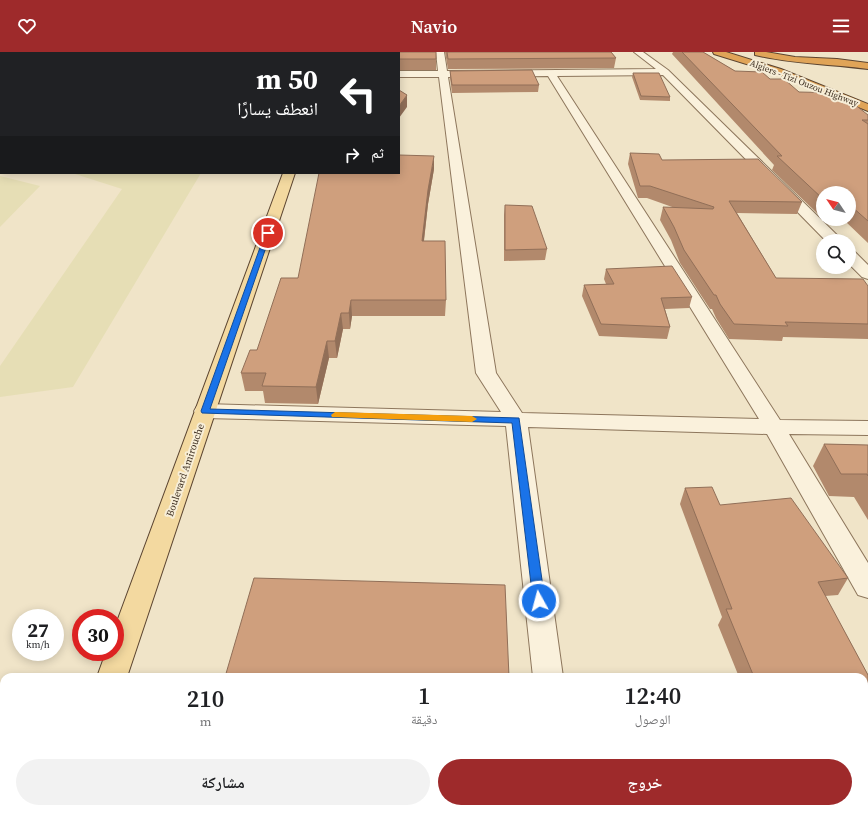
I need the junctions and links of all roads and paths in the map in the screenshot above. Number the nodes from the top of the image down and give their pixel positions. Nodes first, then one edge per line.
1 (440, 52) edge
2 (638, 52) edge
3 (717, 52) edge
4 (742, 52) edge
5 (751, 52) edge
6 (865, 55) dead end
7 (837, 62) junction
8 (868, 66) edge
9 (665, 72) junction
10 (551, 73) junction
11 (400, 74) edge
12 (443, 74) junction
13 (868, 99) edge
14 (868, 108) edge
15 (289, 174) edge
16 (828, 234) edge
17 (856, 262) edge
18 (868, 274) edge
19 (205, 411) junction
20 (516, 420) junction
21 (774, 427) junction
22 (868, 428) edge
23 (868, 587) edge
24 (113, 673) edge
25 (548, 673) edge

1 - 12 street
2 - 9 street
3 - 14 highway, Algiers - Tizi Ouzou Highway
4 - 13 highway, Algiers - Tizi Ouzou Highway
5 - 7 highway
6 - 7 highway
7 - 8 highway
9 - 10 street
9 - 16 street
10 - 12 street
10 - 21 street
11 - 12 street
12 - 20 street
15 - 19 main road, Boulevard Amirouche
17 - 18 street
19 - 20 street
19 - 24 main road, Boulevard Amirouche
20 - 21 street
20 - 25 street
21 - 22 street
21 - 23 street

